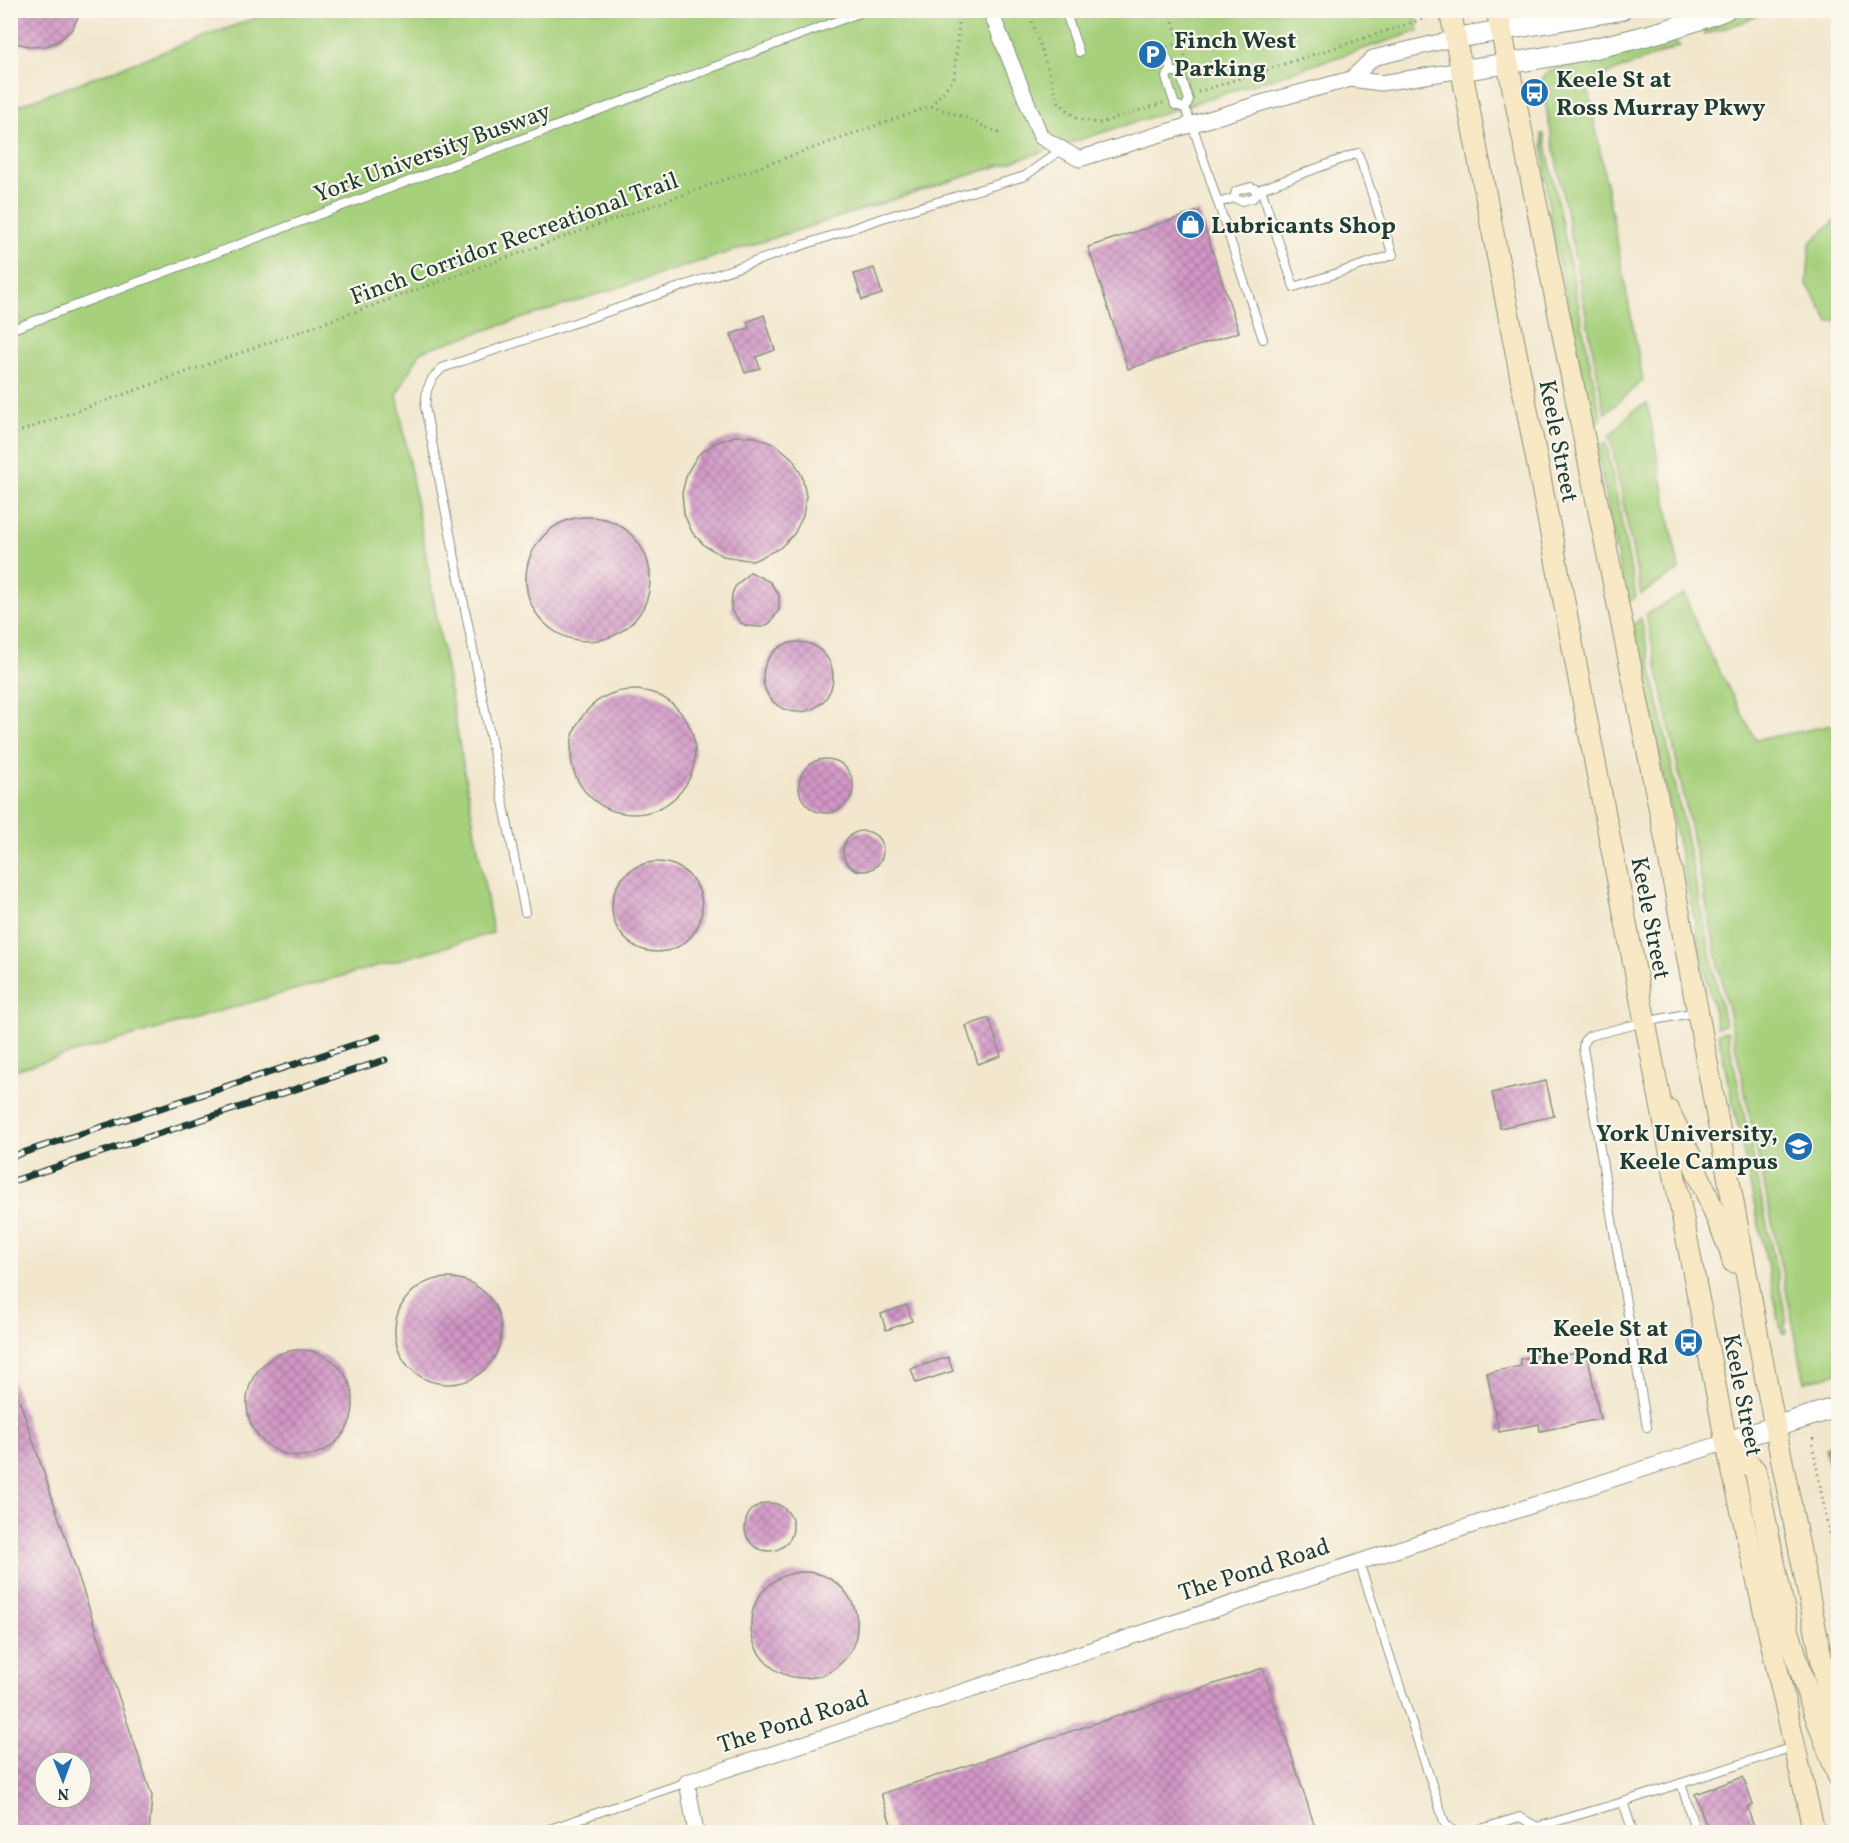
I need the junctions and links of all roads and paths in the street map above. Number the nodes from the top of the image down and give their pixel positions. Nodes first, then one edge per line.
1 (867, 10) edge
2 (960, 10) edge
3 (990, 10) edge
4 (1028, 10) edge
5 (1065, 10) edge
6 (1169, 10) edge
7 (1422, 10) edge
8 (1621, 10) edge
9 (1725, 10) edge
10 (1440, 13) edge
11 (1499, 21) edge
12 (1456, 38) junction
13 (1079, 52) dead end
14 (1168, 60) dead end
15 (1187, 64) dead end
16 (1508, 64) junction
17 (1462, 70) junction
18 (1171, 71) junction
19 (1351, 79) junction
20 (1194, 83) dead end
21 (1198, 92) junction
22 (1193, 94) dead end
23 (1202, 96) dead end
24 (1169, 101) dead end
25 (931, 106) junction
26 (1185, 108) junction
27 (1192, 124) junction
28 (1003, 135) dead end
29 (1062, 149) junction
30 (1260, 189) junction
31 (1218, 203) junction
32 (10, 330) edge
33 (1263, 339) dead end
34 (10, 435) edge
35 (525, 912) dead end
36 (1698, 1012) junction
37 (1645, 1022) junction
38 (1657, 1086) junction
39 (1839, 1407) edge
40 (1647, 1427) dead end
41 (1775, 1427) junction
42 (1814, 1438) dead end
43 (1726, 1442) junction
44 (1359, 1562) junction
45 (1839, 1581) edge
46 (1839, 1742) edge
47 (1795, 1747) junction
48 (1839, 1776) edge
49 (687, 1782) junction
50 (1681, 1783) junction
51 (1623, 1802) junction
52 (1445, 1824) junction
53 (1538, 1830) edge
54 (541, 1833) edge
55 (696, 1833) edge
56 (1446, 1833) edge
57 (1455, 1833) edge
58 (1471, 1833) edge
59 (1633, 1833) edge
60 (1696, 1833) edge
61 (1814, 1833) edge

1 - 32 lane, York University Busway
2 - 25 path, Finch Corridor Recreational Trail
3 - 29 street
4 - 24 path
5 - 13 lane
6 - 15 path
7 - 10 path
8 - 11 street
9 - 16 street
10 - 12 main road, Keele Street
10 - 21 path
11 - 12 street
11 - 16 main road, Keele Street
12 - 17 main road, Keele Street
12 - 19 street
14 - 18 lane
16 - 17 street
16 - 36 main road, Keele Street
17 - 19 street
17 - 37 main road, Keele Street
18 - 26 lane
18 - 26 lane
19 - 27 street
20 - 21 path
21 - 22 path
21 - 23 path
25 - 28 path
25 - 34 path, Finch Corridor Recreational Trail
26 - 27 lane
27 - 29 street
27 - 31 lane
29 - 35 lane
30 - 30 lane
30 - 31 lane
31 - 33 lane
36 - 37 lane
36 - 41 main road, Keele Street
37 - 38 main road, Keele Street
37 - 40 lane
38 - 41 main road
38 - 43 main road, Keele Street
39 - 41 street, The Pond Road
41 - 43 street, The Pond Road
41 - 46 main road, Keele Street
42 - 45 path
43 - 44 street, The Pond Road
43 - 47 main road, Keele Street
43 - 48 main road
44 - 49 street, The Pond Road
44 - 52 lane
47 - 50 lane
47 - 61 main road, Keele Street
49 - 54 lane
49 - 55 street
50 - 51 lane
50 - 60 lane
51 - 53 lane
51 - 59 lane
52 - 56 lane
52 - 57 lane
53 - 58 lane

